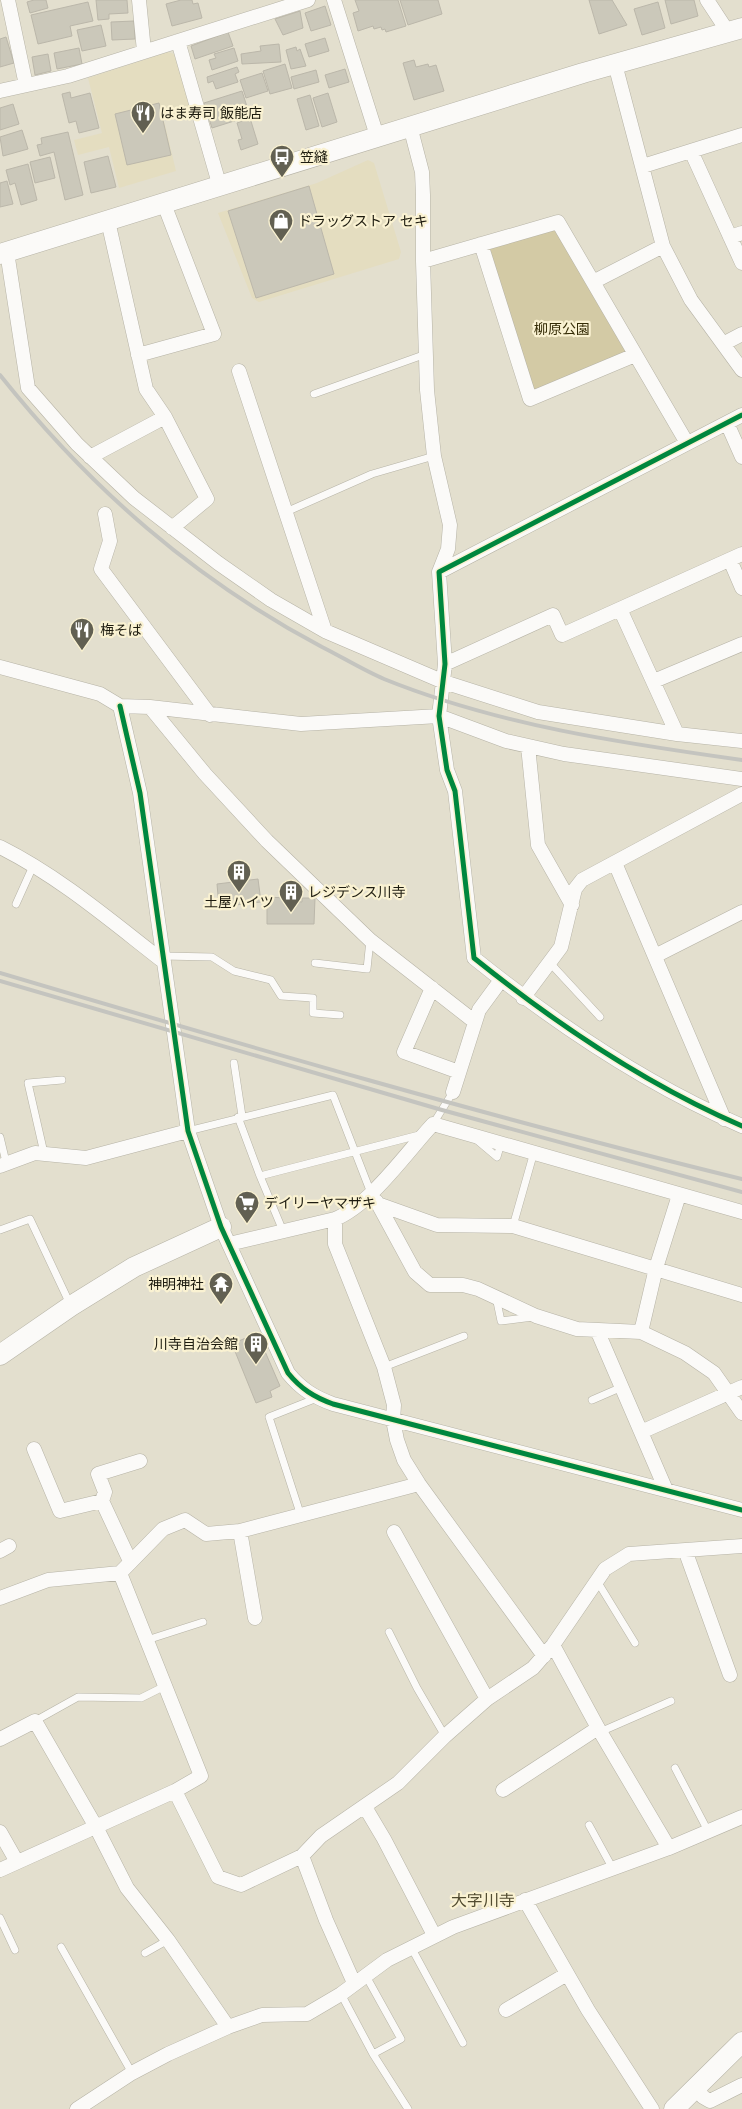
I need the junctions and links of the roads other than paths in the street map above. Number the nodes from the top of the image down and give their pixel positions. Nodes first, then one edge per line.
1 (8, 0) edge
2 (140, 0) edge
3 (308, 0) edge
4 (334, 0) edge
5 (707, 0) edge
6 (735, 30) edge
7 (178, 41) junction
8 (144, 51) junction
9 (615, 64) junction
10 (26, 85) junction
11 (0, 91) edge
12 (410, 126) junction
13 (742, 135) edge
14 (377, 136) junction
15 (691, 151) junction
16 (643, 166) junction
17 (220, 187) junction
18 (164, 204) junction
19 (108, 221) junction
20 (736, 235) edge
21 (481, 244) junction
22 (663, 246) junction
23 (4, 253) edge
24 (423, 261) junction
25 (742, 263) edge
26 (593, 282) junction
27 (742, 334) edge
28 (723, 344) junction
29 (426, 354) junction
30 (138, 355) junction
31 (636, 355) junction
32 (742, 370) edge
33 (240, 371) dead end
34 (314, 394) dead end
35 (742, 415) edge
36 (165, 417) junction
37 (727, 423) junction
38 (687, 443) junction
39 (434, 456) junction
40 (90, 457) junction
41 (742, 457) edge
42 (286, 512) junction
43 (105, 514) dead end
44 (172, 528) junction
45 (736, 557) edge
46 (439, 572) junction
47 (742, 588) edge
48 (620, 609) junction
49 (325, 631) junction
50 (742, 644) edge
51 (445, 664) junction
52 (0, 667) edge
53 (654, 681) junction
54 (444, 682) junction
55 (120, 706) junction
56 (150, 707) junction
57 (210, 715) junction
58 (439, 716) junction
59 (677, 734) junction
60 (742, 741) edge
61 (528, 746) junction
62 (742, 779) edge
63 (742, 794) edge
64 (0, 848) edge
65 (615, 863) junction
66 (34, 864) junction
67 (16, 904) dead end
68 (572, 905) junction
69 (742, 912) edge
70 (370, 940) junction
71 (655, 956) junction
72 (164, 959) junction
73 (315, 963) dead end
74 (551, 964) junction
75 (502, 980) junction
76 (432, 988) junction
77 (522, 998) junction
78 (340, 1015) dead end
79 (600, 1017) dead end
80 (475, 1022) junction
81 (234, 1063) dead end
82 (459, 1072) junction
83 (62, 1080) dead end
84 (453, 1092) joint
85 (240, 1117) junction
86 (724, 1119) junction
87 (742, 1126) edge
88 (429, 1129) junction
89 (188, 1131) junction
90 (0, 1137) edge
91 (44, 1152) junction
92 (355, 1152) junction
93 (534, 1152) junction
94 (3, 1164) edge
95 (260, 1176) junction
96 (679, 1195) junction
97 (374, 1198) junction
98 (742, 1212) edge
99 (335, 1220) junction
100 (513, 1226) junction
101 (0, 1230) edge
102 (283, 1231) junction
103 (225, 1236) junction
104 (656, 1268) junction
105 (742, 1295) edge
106 (70, 1306) junction
107 (597, 1330) junction
108 (641, 1332) junction
109 (464, 1336) dead end
110 (0, 1355) edge
111 (384, 1367) junction
112 (622, 1387) junction
113 (742, 1387) edge
114 (728, 1393) junction
115 (316, 1398) junction
116 (592, 1400) dead end
117 (742, 1413) edge
118 (393, 1420) junction
119 (641, 1432) junction
120 (34, 1449) dead end
121 (140, 1461) dead end
122 (419, 1484) junction
123 (666, 1490) junction
124 (102, 1501) junction
125 (742, 1510) edge
126 (302, 1516) junction
127 (240, 1531) junction
128 (394, 1532) dead end
129 (742, 1546) edge
130 (685, 1550) junction
131 (130, 1561) junction
132 (120, 1573) junction
133 (597, 1581) junction
134 (0, 1598) edge
135 (255, 1618) dead end
136 (203, 1622) dead end
137 (389, 1632) dead end
138 (147, 1640) junction
139 (635, 1643) dead end
140 (549, 1650) junction
141 (730, 1675) dead end
142 (165, 1686) junction
143 (487, 1699) junction
144 (671, 1701) dead end
145 (34, 1721) junction
146 (599, 1730) junction
147 (445, 1736) junction
148 (0, 1739) edge
149 (674, 1768) dead end
150 (503, 1790) dead end
151 (174, 1792) junction
152 (365, 1807) junction
153 (742, 1817) edge
154 (589, 1825) dead end
155 (96, 1827) junction
156 (708, 1831) junction
157 (0, 1832) edge
158 (669, 1848) junction
159 (302, 1856) junction
160 (17, 1862) junction
161 (614, 1869) junction
162 (0, 1870) edge
163 (525, 1900) junction
164 (0, 1918) edge
165 (434, 1936) junction
166 (168, 1940) junction
167 (62, 1947) dead end
168 (411, 1947) junction
169 (15, 1950) dead end
170 (145, 1953) dead end
171 (567, 1974) junction
172 (360, 1979) junction
173 (341, 1994) junction
174 (506, 2010) dead end
175 (228, 2027) junction
176 (742, 2042) edge
177 (463, 2043) dead end
178 (374, 2054) junction
179 (132, 2073) junction
180 (742, 2085) edge
181 (696, 2086) junction
182 (77, 2109) edge
183 (408, 2109) edge
184 (652, 2109) edge
185 (674, 2109) edge

1 - 10 street
2 - 8 street
3 - 7 street
4 - 14 street
5 - 6 street
6 - 9 street
7 - 8 street
7 - 17 street
8 - 10 street
9 - 12 street
9 - 16 street
10 - 11 street
12 - 14 street
12 - 24 street
13 - 15 street
14 - 17 street
15 - 16 street
15 - 20 street
16 - 22 street
17 - 18 street
18 - 19 street
18 - 30 street
19 - 23 street
19 - 30 street
20 - 25 street
21 - 24 street
21 - 26 street
21 - 31 street
22 - 26 street
22 - 28 street
23 - 40 street
24 - 29 street
26 - 31 street
27 - 28 street
28 - 32 street
29 - 34 lane
29 - 39 street
30 - 36 street
31 - 38 street
33 - 42 street
35 - 37 street
36 - 40 street
36 - 44 street
37 - 38 street
37 - 41 street
38 - 46 street
39 - 42 lane
39 - 46 street
40 - 44 street
42 - 49 street
43 - 57 street
44 - 49 street
45 - 47 street
45 - 48 street
46 - 51 street
48 - 51 street
48 - 53 street
49 - 54 street
50 - 53 street
51 - 54 street
52 - 55 street
53 - 59 street
54 - 58 street
54 - 59 street
55 - 56 street
55 - 72 street
56 - 57 street
56 - 70 street
57 - 58 street
58 - 61 street
58 - 75 street
59 - 60 street
61 - 62 street
61 - 68 street
63 - 65 street
64 - 66 street
65 - 68 street
65 - 71 street
66 - 67 lane
66 - 72 street
68 - 74 street
69 - 71 street
70 - 73 lane
70 - 76 street
71 - 86 street
72 - 78 lane
72 - 89 street
74 - 77 street
74 - 79 lane
75 - 77 street
75 - 80 street
76 - 80 street
76 - 82 street
77 - 86 street
80 - 82 street
81 - 85 lane
82 - 84 street
83 - 91 lane
84 - 88 lane
85 - 89 lane
85 - 92 lane
85 - 95 lane
86 - 87 street
88 - 92 lane
88 - 93 street
88 - 97 street
89 - 91 street
89 - 103 street
90 - 94 lane
91 - 94 street
92 - 95 lane
92 - 97 lane
93 - 96 street
93 - 100 lane
95 - 102 lane
96 - 98 street
96 - 104 street
97 - 99 street
97 - 100 street
97 - 107 street
99 - 102 street
99 - 111 street
100 - 104 street
101 - 106 lane
102 - 103 street
103 - 106 street
103 - 115 street
104 - 105 street
104 - 108 street
106 - 110 street
107 - 108 street
107 - 112 street
108 - 114 street
109 - 111 lane
111 - 118 street
112 - 116 lane
112 - 119 street
113 - 114 street
114 - 117 street
114 - 119 street
115 - 118 street
115 - 126 lane
118 - 122 street
118 - 123 street
119 - 123 street
120 - 124 street
121 - 124 street
122 - 126 street
122 - 140 street
123 - 125 street
124 - 131 street
126 - 127 street
127 - 131 street
127 - 135 street
128 - 143 street
129 - 130 street
130 - 133 street
130 - 141 street
131 - 132 street
132 - 134 street
132 - 138 street
133 - 139 lane
133 - 140 street
136 - 138 lane
137 - 147 lane
138 - 142 street
140 - 143 street
140 - 146 street
142 - 145 lane
142 - 151 street
143 - 147 street
144 - 146 lane
145 - 148 street
145 - 155 street
146 - 150 street
146 - 158 street
147 - 152 street
149 - 156 lane
151 - 155 street
151 - 159 street
152 - 159 street
152 - 165 street
153 - 156 street
154 - 161 lane
155 - 160 street
155 - 166 street
156 - 158 street
157 - 160 street
158 - 161 street
159 - 172 street
160 - 162 street
161 - 163 street
163 - 165 street
163 - 171 street
164 - 169 lane
165 - 168 street
166 - 170 lane
166 - 175 street
167 - 179 lane
168 - 172 street
168 - 177 lane
171 - 174 street
171 - 184 street
172 - 173 street
172 - 178 lane
173 - 175 street
173 - 178 lane
175 - 179 street
176 - 181 street
178 - 183 lane
179 - 182 street
180 - 181 street
181 - 185 street

